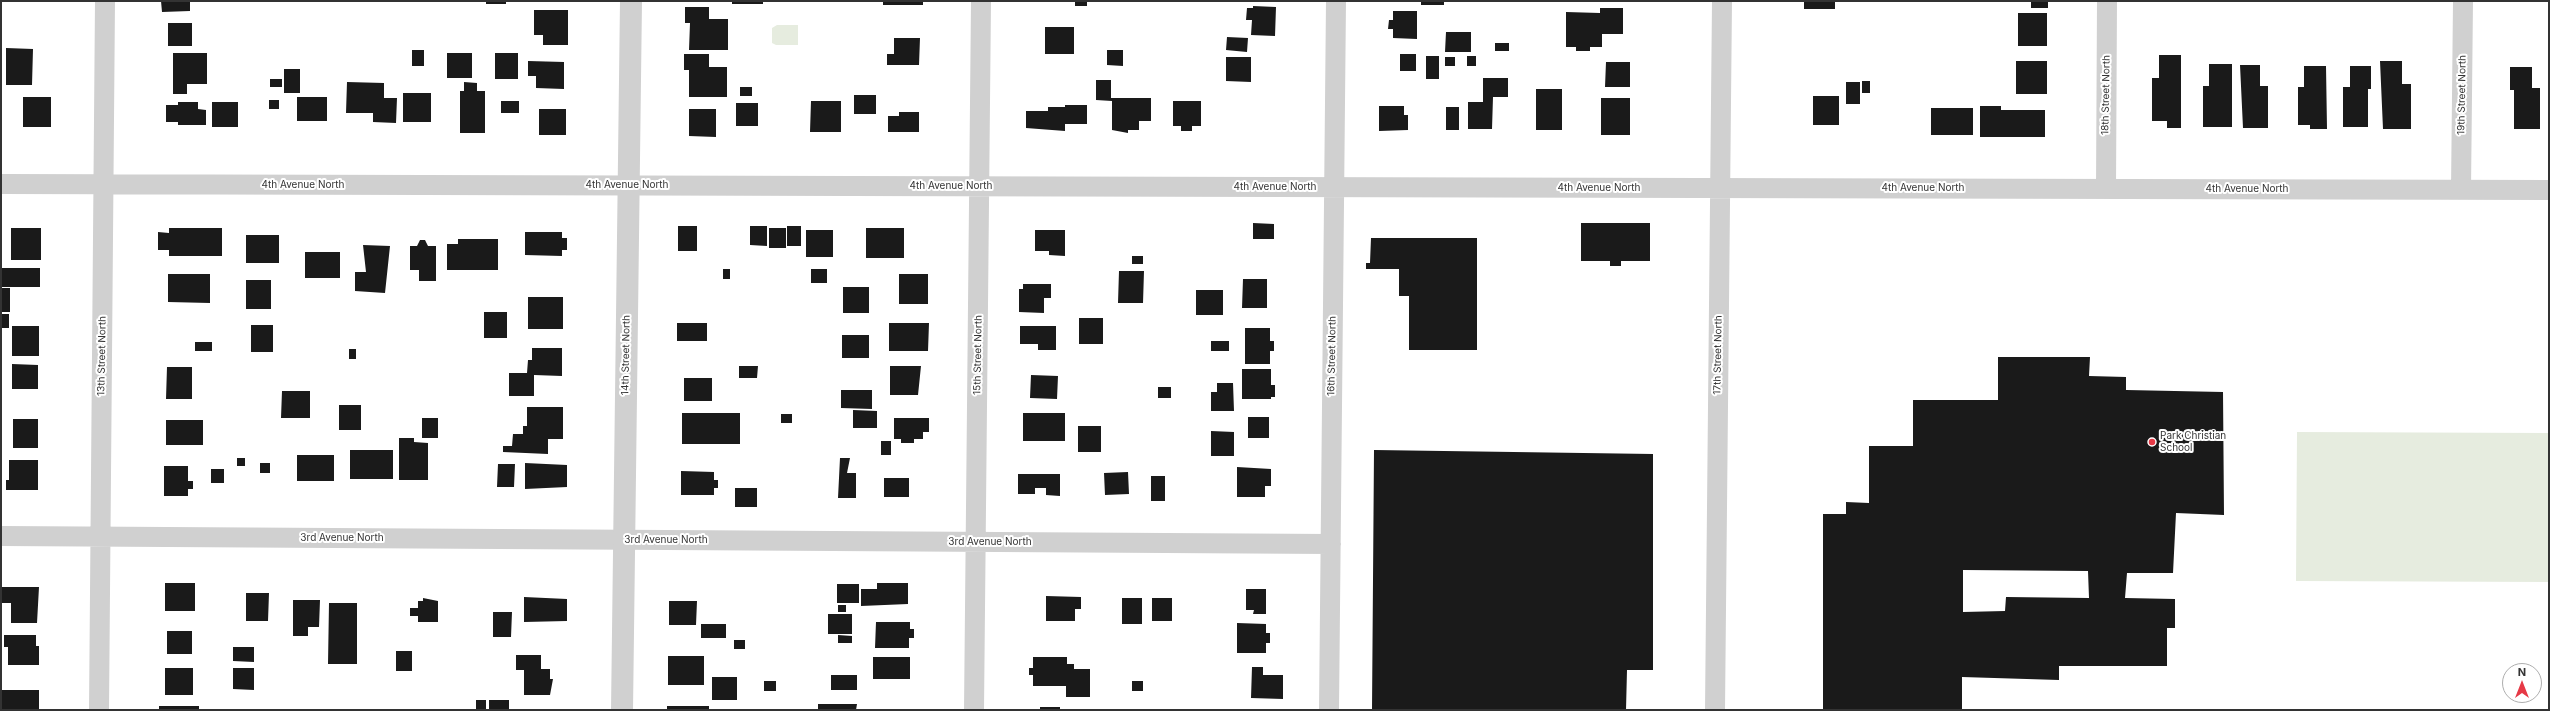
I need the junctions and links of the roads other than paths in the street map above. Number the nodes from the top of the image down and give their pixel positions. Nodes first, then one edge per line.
1 (105, 1) edge
2 (631, 1) edge
3 (981, 1) edge
4 (1336, 1) edge
5 (1722, 1) edge
6 (2107, 1) edge
7 (2463, 1) edge
8 (1, 184) edge
9 (104, 184) junction
10 (629, 185) junction
11 (979, 186) junction
12 (1334, 187) junction
13 (1720, 188) junction
14 (2106, 189) junction
15 (2461, 190) junction
16 (2549, 190) edge
17 (1, 536) edge
18 (101, 537) junction
19 (624, 540) junction
20 (976, 542) junction
21 (1330, 544) junction
22 (99, 710) edge
23 (622, 710) edge
24 (974, 710) edge
25 (1329, 710) edge
26 (1715, 710) edge

1 - 9 street, 13th Street North
2 - 10 street, 14th Street North
3 - 11 street, 15th Street North
4 - 12 street, 16th Street North
5 - 13 street, 17th Street North
6 - 14 street, 18th Street North
7 - 15 street, 19th Street North
8 - 9 street, 4th Avenue North
9 - 10 street, 4th Avenue North
9 - 18 street, 13th Street North
10 - 11 street, 4th Avenue North
10 - 19 street, 14th Street North
11 - 12 street, 4th Avenue North
11 - 20 street, 15th Street North
12 - 13 street, 4th Avenue North
12 - 21 street, 16th Street North
13 - 14 street, 4th Avenue North
13 - 26 street, 17th Street North
14 - 15 street, 4th Avenue North
15 - 16 street, 4th Avenue North
17 - 18 street, 3rd Avenue North
18 - 19 street, 3rd Avenue North
18 - 22 street, 13th Street North
19 - 20 street, 3rd Avenue North
19 - 23 street, 14th Street North
20 - 21 street, 3rd Avenue North
20 - 24 street, 15th Street North
21 - 25 street, 16th Street North

